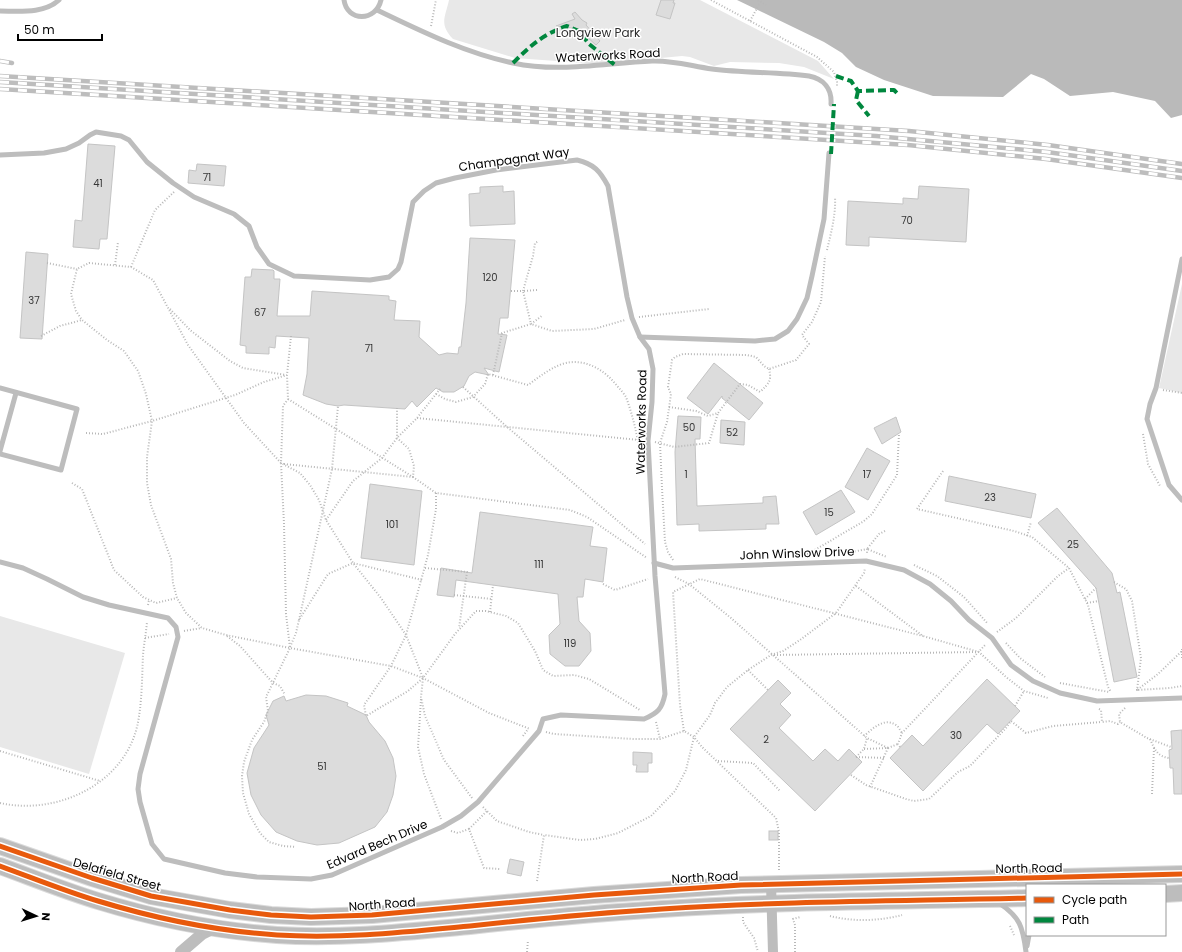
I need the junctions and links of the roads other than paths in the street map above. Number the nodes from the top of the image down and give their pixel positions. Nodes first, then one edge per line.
1 (59, 0) edge
2 (344, 0) edge
3 (381, 0) edge
4 (377, 10) junction
5 (0, 11) edge
6 (831, 104) dead end
7 (829, 153) dead end
8 (0, 155) edge
9 (1182, 259) edge
10 (640, 336) junction
11 (0, 388) edge
12 (16, 392) junction
13 (0, 451) edge
14 (0, 454) edge
15 (1182, 500) edge
16 (0, 562) edge
17 (654, 563) junction
18 (1182, 698) edge
19 (654, 715) joint
20 (0, 846) edge
21 (0, 866) edge
22 (1182, 874) edge
23 (775, 879) junction
24 (1182, 893) edge
25 (1166, 894) edge
26 (1026, 898) edge
27 (993, 899) junction
28 (772, 904) junction
29 (230, 910) joint
30 (214, 928) junction
31 (1029, 936) edge
32 (182, 952) edge
33 (773, 952) edge
34 (1026, 952) edge

1 - 5 lane
2 - 4 lane
3 - 4 lane
4 - 6 lane, Waterworks Road
7 - 10 lane
8 - 10 lane, Champagnat Way
9 - 15 lane
10 - 17 lane, Waterworks Road
11 - 12 lane
12 - 13 lane
12 - 14 lane
16 - 19 lane, Edvard Bech Drive
17 - 18 lane, John Winslow Drive
17 - 19 lane, Waterworks Road
20 - 29 highway, Delafield Street
21 - 30 highway
22 - 23 highway, North Road
23 - 28 street
23 - 29 highway, North Road
24 - 25 highway
26 - 27 highway
27 - 28 highway
27 - 34 lane
28 - 30 highway
28 - 33 street
30 - 32 street
31 - 34 lane

